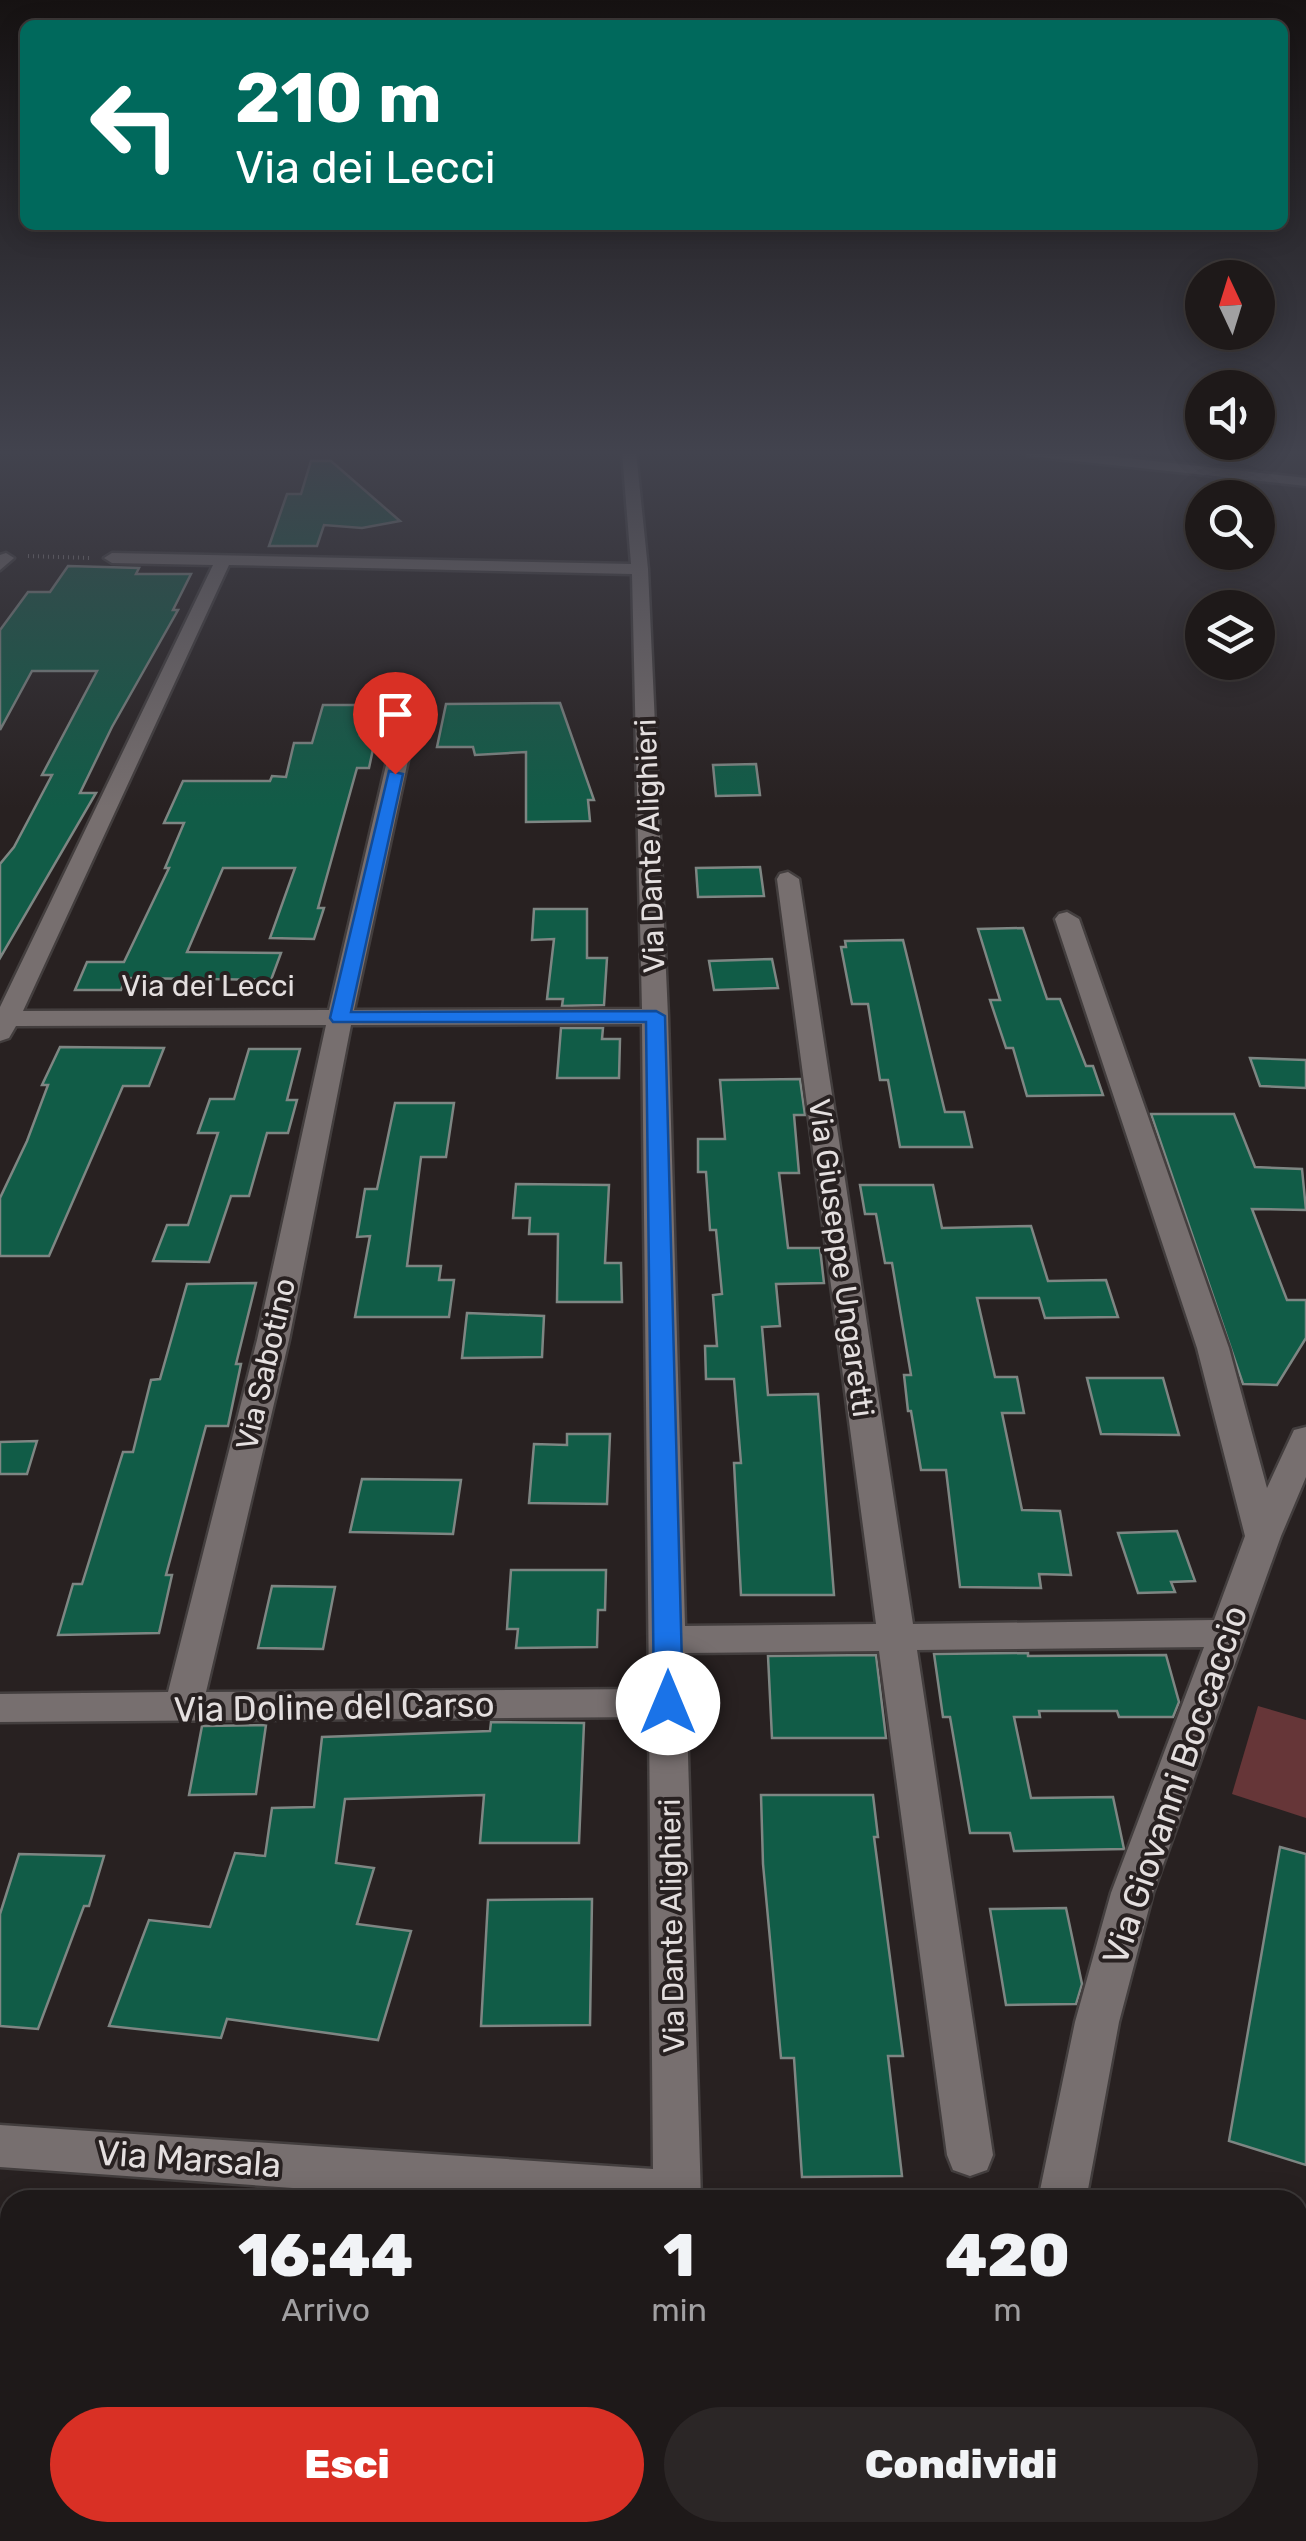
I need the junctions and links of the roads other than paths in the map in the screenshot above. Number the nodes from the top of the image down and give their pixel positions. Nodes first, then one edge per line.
1 (218, 571) edge
2 (640, 571) edge
3 (410, 705) dead end
4 (788, 879) dead end
5 (1066, 920) dead end
6 (656, 1016) junction
7 (340, 1018) junction
8 (2, 1024) edge
9 (1306, 1438) edge
10 (1263, 1536) junction
11 (1229, 1634) junction
12 (895, 1638) junction
13 (668, 1640) junction
14 (668, 1703) junction
15 (0, 1708) edge
16 (182, 1709) junction
17 (0, 2146) edge
18 (970, 2155) dead end
19 (596, 2190) edge
20 (677, 2190) edge
21 (1064, 2190) edge

1 - 8 street
2 - 6 street, Via Dante Alighieri
3 - 7 street, Via Sabotino
4 - 12 street, Via Giuseppe Ungaretti
5 - 10 street
6 - 7 street, Via dei Lecci
6 - 13 street, Via Dante Alighieri
7 - 8 street, Via dei Lecci
7 - 16 street, Via Sabotino
9 - 10 street, Via Giovanni Boccaccio
10 - 11 street, Via Giovanni Boccaccio
11 - 12 street
11 - 21 street, Via Giovanni Boccaccio
12 - 13 street
12 - 18 street, Via Giuseppe Ungaretti
13 - 14 street, Via Dante Alighieri
14 - 16 street, Via Doline del Carso
14 - 20 street, Via Dante Alighieri
15 - 16 street, Via Doline del Carso
17 - 19 street, Via Marsala

